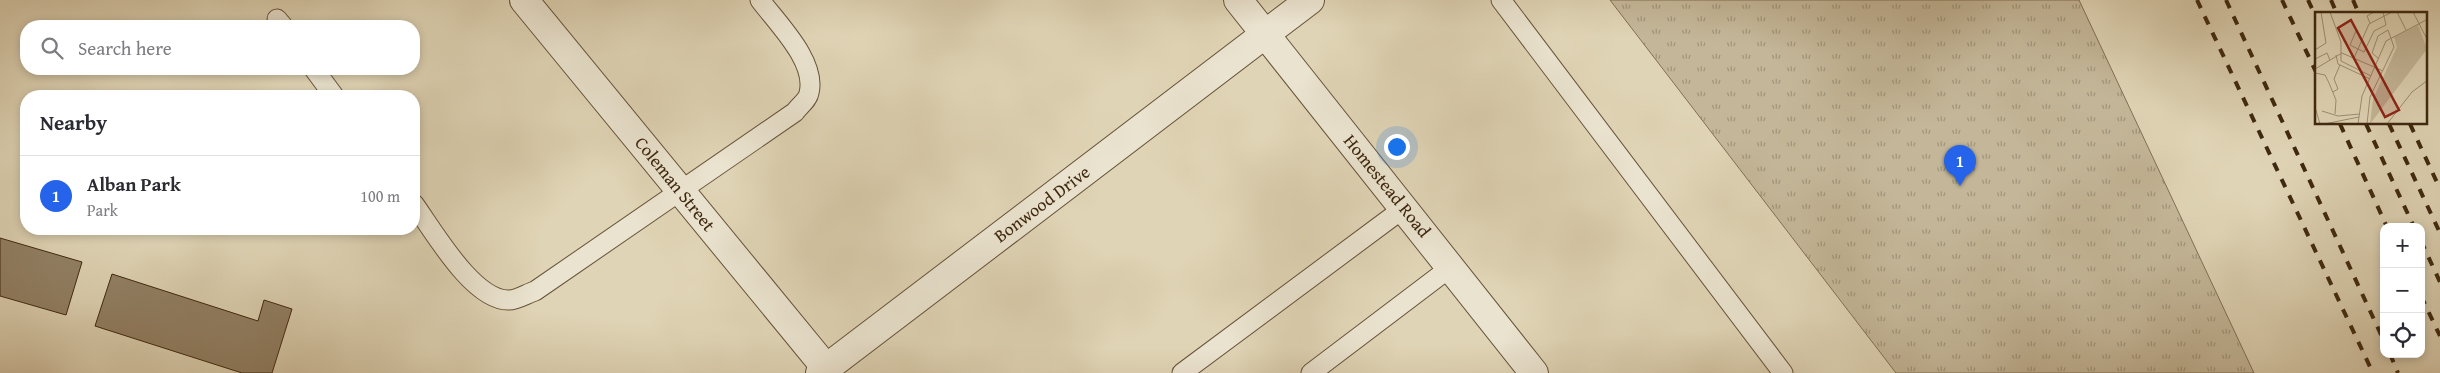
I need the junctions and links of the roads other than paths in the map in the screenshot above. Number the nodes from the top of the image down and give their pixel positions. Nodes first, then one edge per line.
1 (524, 0) edge
2 (760, 0) edge
3 (1238, 0) edge
4 (1310, 0) edge
5 (1501, 0) edge
6 (1265, 34) junction
7 (318, 75) edge
8 (330, 90) edge
9 (681, 191) junction
10 (1404, 208) junction
11 (420, 212) edge
12 (1451, 267) junction
13 (823, 370) edge
14 (1182, 373) edge
15 (1310, 373) edge
16 (1534, 373) edge
17 (1783, 373) edge

1 - 9 street, Coleman Street
2 - 9 lane
3 - 6 street, Homestead Road
4 - 6 street, Bonwood Drive
5 - 17 lane
6 - 10 street, Homestead Road
6 - 13 street, Bonwood Drive
7 - 8 lane
9 - 11 lane
9 - 13 street, Coleman Street
10 - 12 street, Homestead Road
10 - 14 lane
12 - 15 lane
12 - 16 street, Homestead Road

